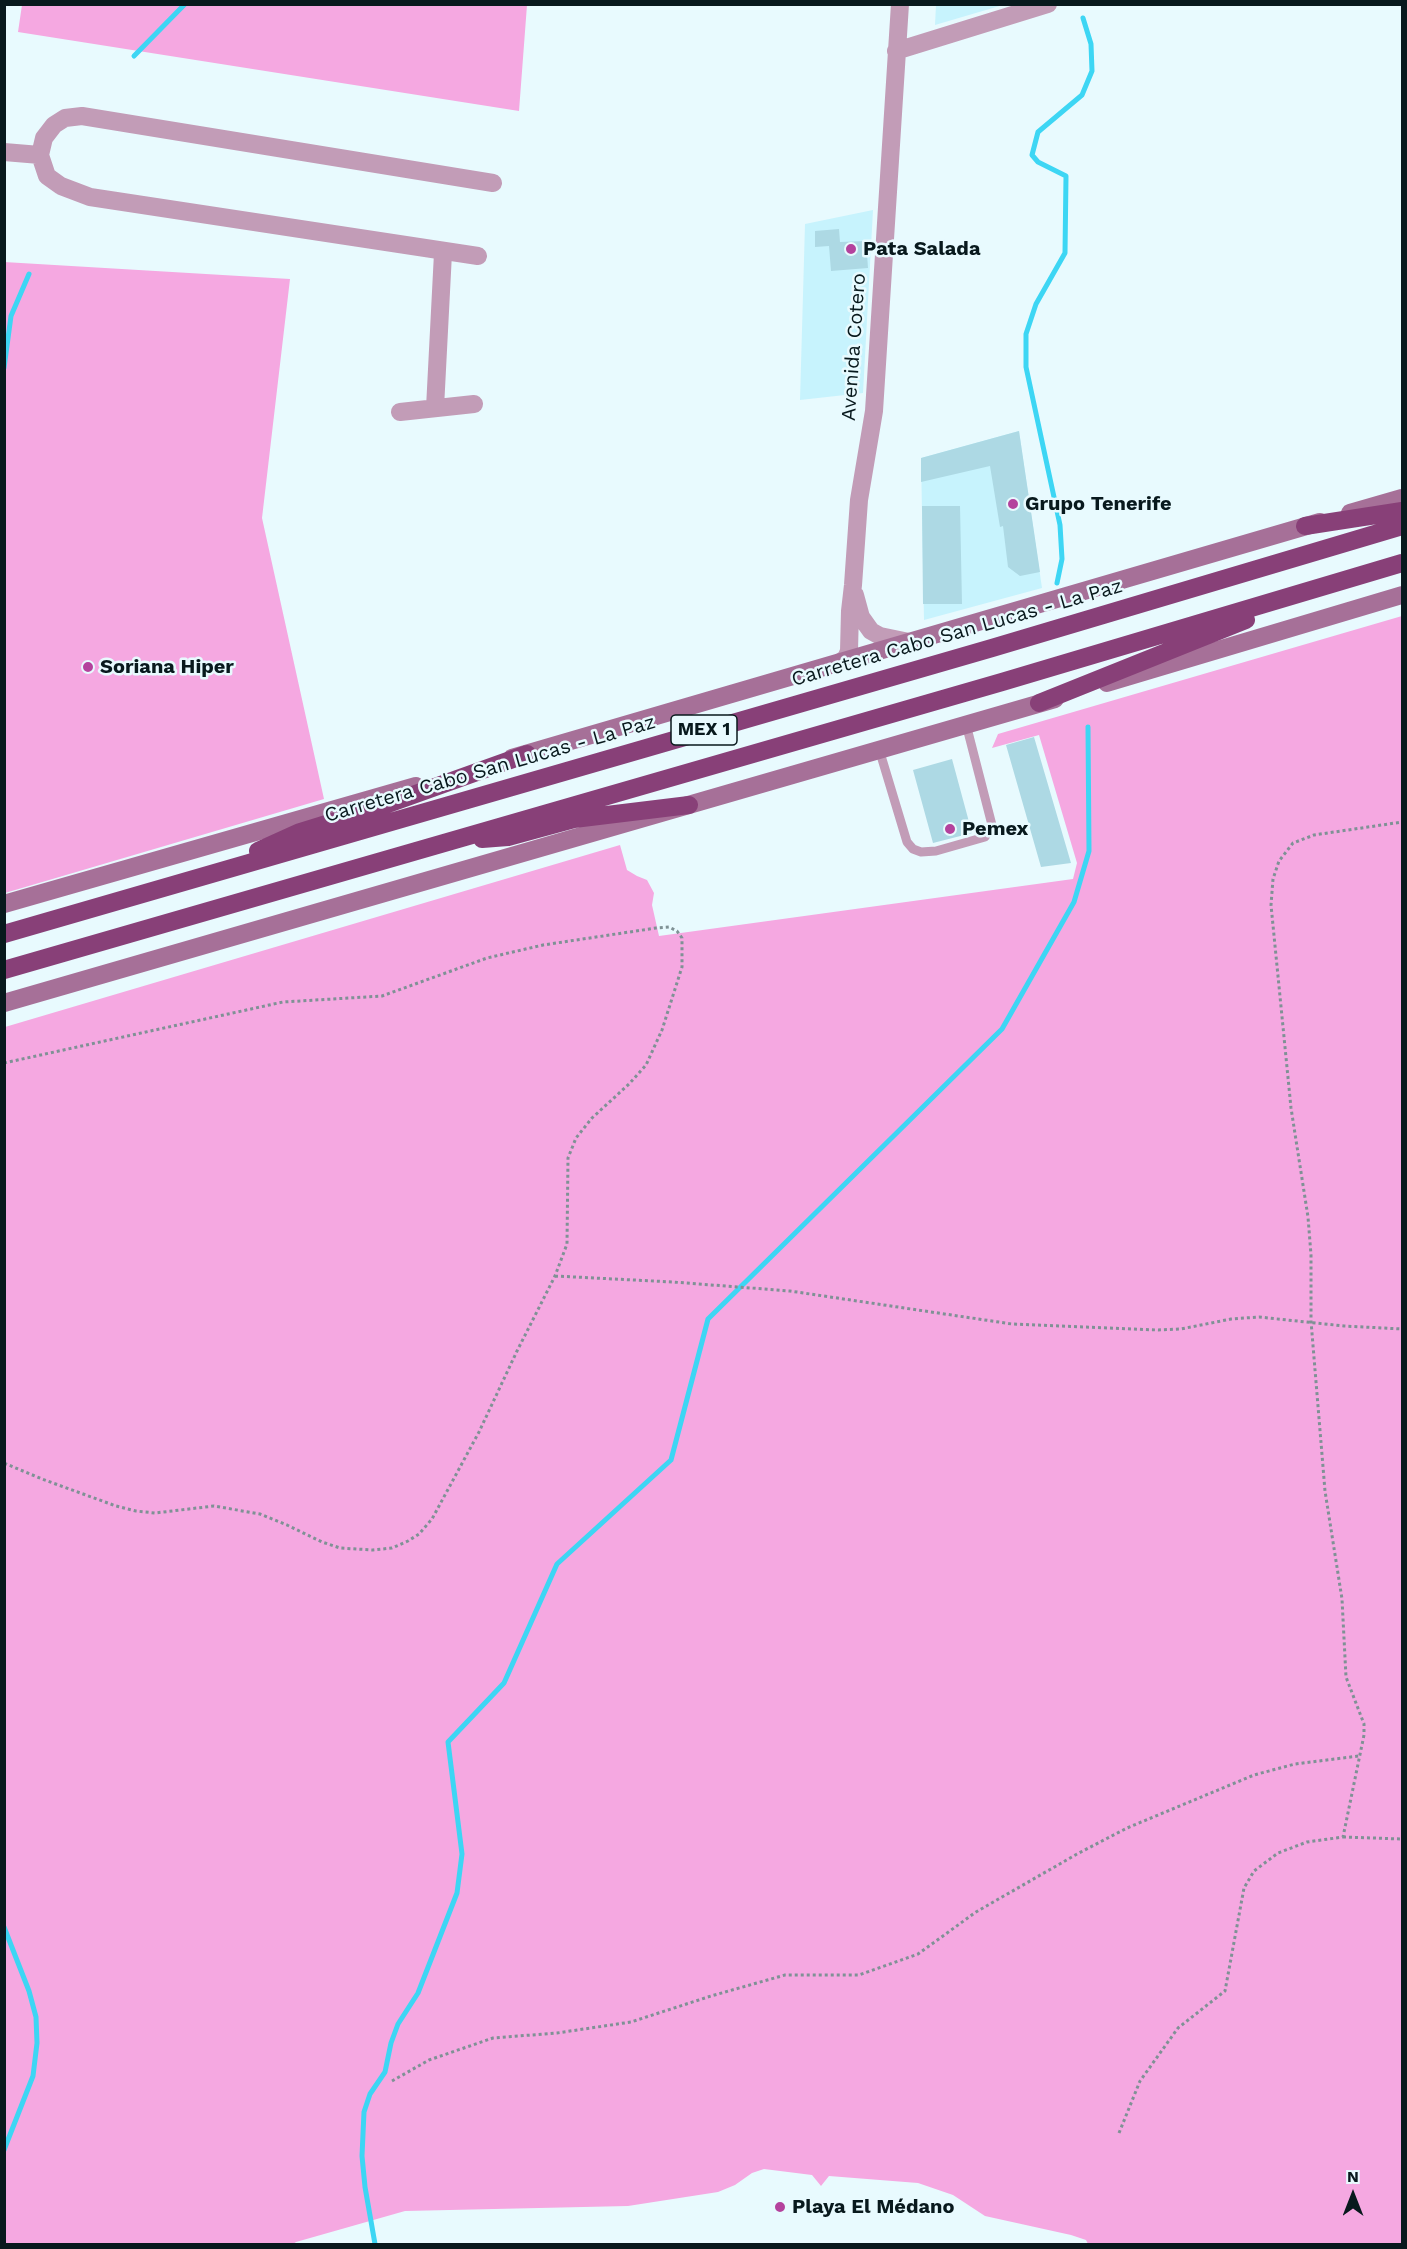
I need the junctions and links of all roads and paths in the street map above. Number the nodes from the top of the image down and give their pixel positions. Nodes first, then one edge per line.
1 (900, 4) edge
2 (1048, 4) edge
3 (896, 51) junction
4 (4, 152) edge
5 (40, 155) junction
6 (493, 183) dead end
7 (443, 253) junction
8 (478, 256) dead end
9 (474, 404) dead end
10 (435, 408) junction
11 (400, 412) dead end
12 (1402, 498) edge
13 (1402, 511) edge
14 (1305, 526) junction
15 (1402, 526) edge
16 (1402, 563) edge
17 (1348, 579) junction
18 (854, 585) junction
19 (1402, 595) edge
20 (909, 642) junction
21 (839, 663) junction
22 (1039, 703) junction
23 (966, 724) junction
24 (879, 749) junction
25 (527, 754) junction
26 (689, 805) junction
27 (1402, 822) edge
28 (447, 841) junction
29 (195, 879) junction
30 (4, 904) edge
31 (4, 934) edge
32 (4, 970) edge
33 (4, 1003) edge
34 (4, 1063) edge
35 (555, 1276) junction
36 (1311, 1321) junction
37 (1402, 1329) edge
38 (4, 1463) edge
39 (1359, 1756) junction
40 (1343, 1837) junction
41 (1402, 1839) edge
42 (392, 2081) dead end
43 (1119, 2133) dead end

1 - 3 street, Avenida Cotero
2 - 3 street
3 - 18 street, Avenida Cotero
4 - 5 street
5 - 6 street
5 - 7 street
7 - 8 street
7 - 10 street
9 - 10 street
10 - 11 street
12 - 14 main road
13 - 14 highway
14 - 20 main road
15 - 29 highway, Carretera Cabo San Lucas - La Paz / MEX 1
16 - 17 highway, MEX 1
17 - 22 highway
17 - 28 highway, MEX 1
18 - 20 street
18 - 21 street
19 - 22 main road
20 - 21 main road
21 - 25 main road
22 - 23 main road
23 - 24 main road
23 - 24 lane
24 - 26 main road
25 - 29 highway
25 - 30 main road
26 - 28 highway
26 - 33 main road
27 - 36 path
28 - 32 highway, MEX 1
29 - 31 highway, Carretera Cabo San Lucas - La Paz / MEX 1
34 - 35 path
35 - 36 path
35 - 38 path
36 - 37 path
36 - 39 path
39 - 40 path
39 - 42 path
40 - 41 path
40 - 43 path

